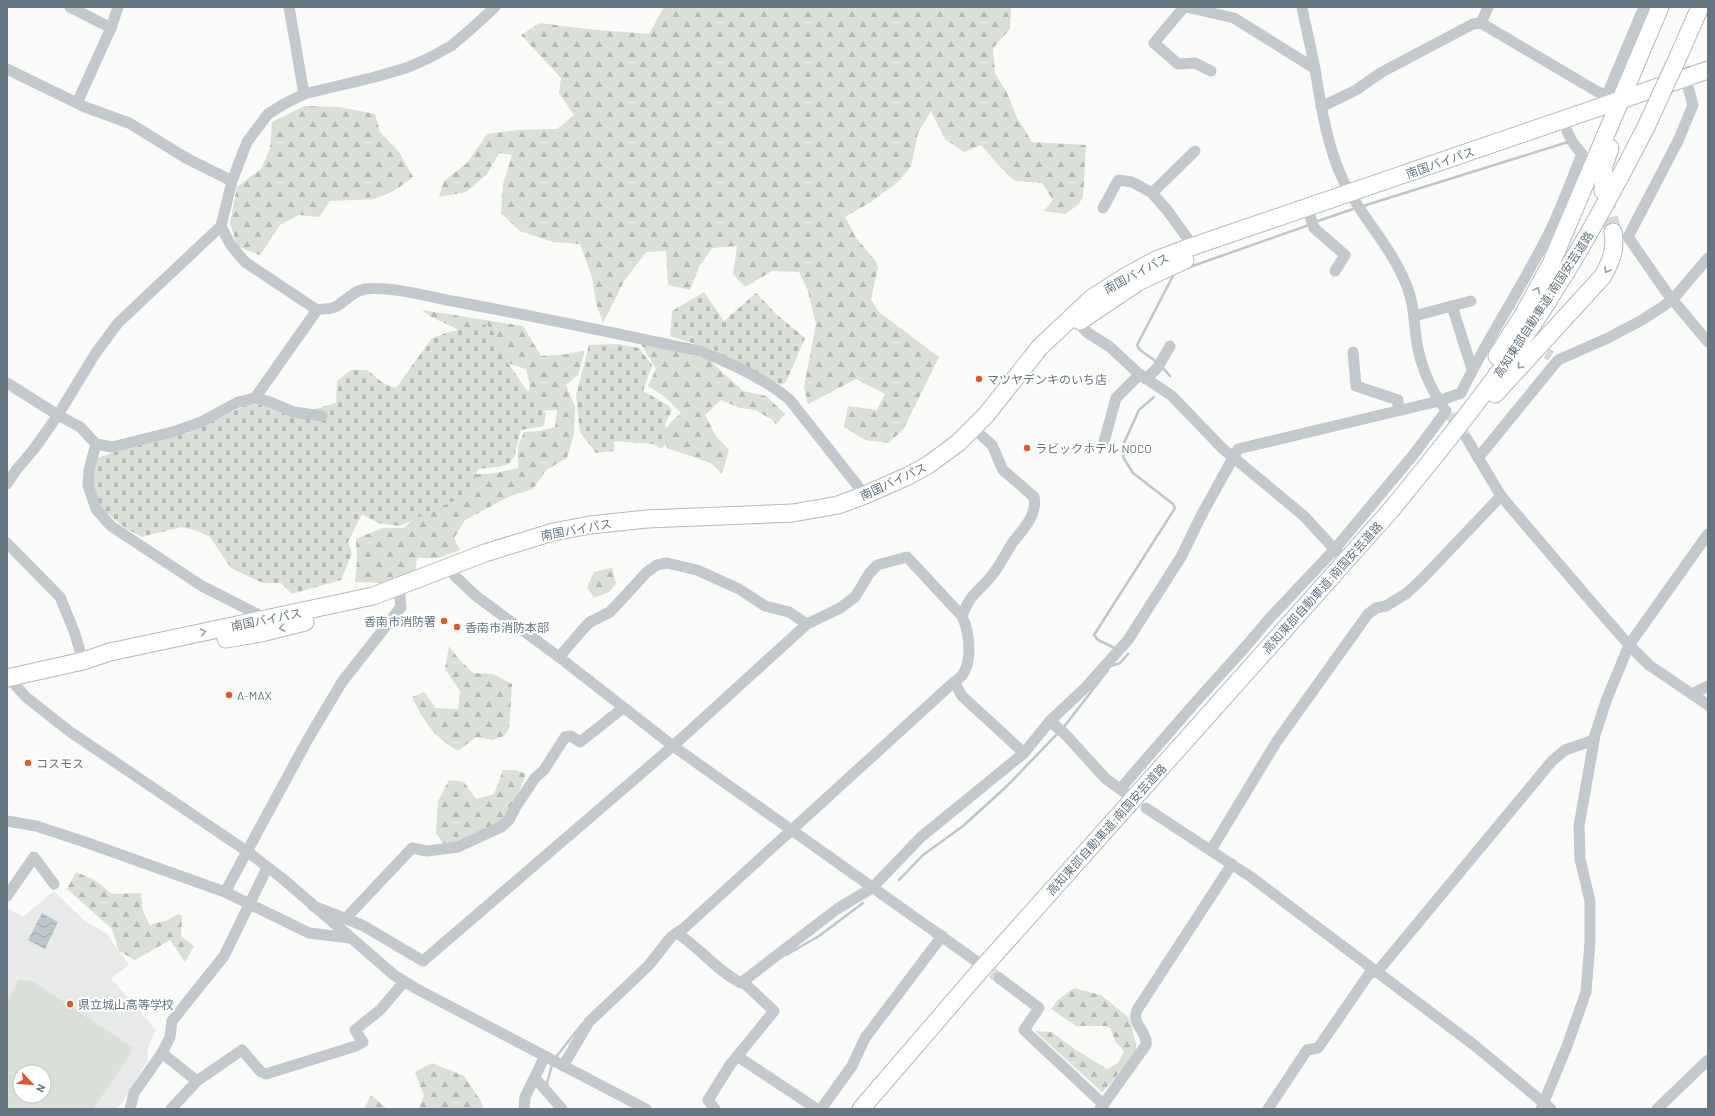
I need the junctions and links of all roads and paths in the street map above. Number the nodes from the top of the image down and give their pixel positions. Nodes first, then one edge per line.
1 (70, 7) edge
2 (118, 7) edge
3 (289, 7) edge
4 (495, 7) edge
5 (1185, 7) edge
6 (1302, 7) edge
7 (1488, 7) edge
8 (1644, 7) edge
9 (1660, 7) edge
10 (1670, 7) edge
11 (1700, 7) edge
12 (1481, 23) junction
13 (110, 28) junction
14 (1314, 68) junction
15 (7, 69) edge
16 (1708, 70) edge
17 (1211, 71) dead end
18 (1708, 80) edge
19 (1688, 87) junction
20 (304, 94) junction
21 (77, 103) junction
22 (1619, 104) junction
23 (1321, 106) junction
24 (1567, 131) junction
25 (1195, 151) dead end
26 (232, 181) junction
27 (1603, 191) tunnel mouth
28 (1152, 193) junction
29 (1355, 202) junction
30 (1103, 208) dead end
31 (1310, 216) junction
32 (221, 226) junction
33 (1613, 232) tunnel mouth
34 (1193, 246) junction
35 (1708, 258) edge
36 (1335, 271) dead end
37 (1672, 299) junction
38 (1471, 301) dead end
39 (1452, 306) junction
40 (317, 310) junction
41 (1414, 316) junction
42 (1078, 323) junction
43 (1708, 342) edge
44 (1170, 346) dead end
45 (1353, 352) dead end
46 (1472, 369) junction
47 (1143, 377) junction
48 (7, 383) edge
49 (254, 398) junction
50 (1439, 401) junction
51 (1398, 410) junction
52 (58, 415) junction
53 (322, 416) dead end
54 (977, 432) junction
55 (1467, 439) tunnel mouth
56 (1104, 442) dead end
57 (96, 444) junction
58 (1436, 455) junction
59 (1233, 456) junction
60 (1478, 458) junction
61 (7, 484) edge
62 (865, 495) junction
63 (1501, 496) junction
64 (1391, 510) junction
65 (1708, 534) edge
66 (7, 543) edge
67 (1336, 552) junction
68 (452, 571) junction
69 (400, 593) junction
70 (962, 616) junction
71 (807, 624) junction
72 (260, 627) junction
73 (1630, 645) junction
74 (559, 657) junction
75 (83, 661) junction
76 (8, 678) edge
77 (954, 682) junction
78 (1708, 686) edge
79 (1692, 694) junction
80 (1708, 705) edge
81 (623, 708) junction
82 (1050, 721) junction
83 (1594, 740) junction
84 (673, 746) junction
85 (1024, 753) junction
86 (1146, 808) dead end
87 (7, 821) edge
88 (791, 830) junction
89 (1211, 850) junction
90 (248, 852) junction
91 (1232, 864) junction
92 (267, 868) junction
93 (54, 884) dead end
94 (872, 888) junction
95 (225, 892) junction
96 (7, 896) edge
97 (250, 903) junction
98 (313, 906) junction
99 (346, 918) junction
100 (681, 931) junction
101 (942, 936) junction
102 (350, 938) junction
103 (979, 962) tunnel mouth
104 (1378, 972) junction
105 (999, 978) tunnel mouth
106 (742, 981) junction
107 (404, 982) junction
108 (162, 1053) junction
109 (545, 1056) junction
110 (737, 1056) junction
111 (1708, 1060) edge
112 (563, 1066) junction
113 (536, 1079) junction
114 (197, 1081) junction
115 (1102, 1107) edge
116 (1546, 1107) edge
117 (130, 1109) edge
118 (171, 1109) edge
119 (524, 1109) edge
120 (562, 1109) edge
121 (646, 1109) edge
122 (715, 1109) edge
123 (817, 1109) edge
124 (821, 1109) edge
125 (861, 1109) edge
126 (1268, 1109) edge
127 (1658, 1109) edge

1 - 13 street
2 - 13 street
3 - 20 street
4 - 20 street
5 - 14 street
5 - 17 street
6 - 14 street
7 - 12 street
8 - 22 street
9 - 22 highway
10 - 22 highway
11 - 58 highway, 高知東部自動車道;南国安芸道路, bridge
12 - 22 street
12 - 23 street
13 - 21 street
14 - 23 street
15 - 21 street
16 - 22 highway, 南国バイパス
18 - 19 highway, 南国バイパス
19 - 22 highway, 南国バイパス
19 - 37 street
20 - 26 street
21 - 26 street
22 - 24 highway, 南国バイパス
22 - 27 highway
22 - 29 highway, 南国バイパス
58 -> 22 highway
23 - 29 street
24 - 29 highway, 南国バイパス
24 - 46 street
25 - 28 street
26 - 32 street
28 - 30 street
28 - 34 street
29 - 31 highway, 南国バイパス
29 - 34 highway, 南国バイパス
29 - 41 street
31 - 36 street
31 - 42 highway, 南国バイパス
32 - 40 street
32 - 52 street
33 -> 64 highway
34 - 54 highway, 南国バイパス
35 - 37 street
37 - 43 street
37 - 60 street
38 - 39 street
39 - 41 street
39 - 46 street
40 - 49 street
40 - 62 street
41 - 50 street
42 - 47 street
42 - 54 highway, 南国バイパス
44 - 47 street
45 - 51 street
46 - 50 street
47 - 56 street
47 - 59 street
48 - 52 street
49 - 53 street
49 - 57 street
50 - 51 street
50 - 67 street
51 - 59 street
52 - 57 street
52 - 61 street
54 - 62 highway, 南国バイパス
54 - 68 highway, 南国バイパス
54 - 70 street
55 - 60 street
57 - 72 street
58 - 64 highway, 高知東部自動車道;南国安芸道路
59 - 67 street
59 - 82 street
60 - 63 street
62 - 68 highway, 南国バイパス
63 - 73 street
63 - 89 street
64 - 125 highway, 高知東部自動車道;南国安芸道路
65 - 73 street
66 - 75 street
67 - 82 street
68 - 69 highway, 南国バイパス
68 - 74 street
69 - 72 highway, 南国バイパス
69 - 90 street
70 - 71 street
70 - 77 street
71 - 74 street
71 - 84 street
72 - 75 highway, 南国バイパス
73 - 79 street
73 - 83 street
74 - 81 street
75 - 76 highway, 南国バイパス
76 - 90 street
77 - 85 street
77 - 88 street
78 - 79 street
79 - 80 street
81 - 84 street
81 - 99 street
82 - 85 street
83 - 104 street
83 - 116 street
84 - 88 street
84 - 99 street
85 - 94 street
86 - 89 street
87 - 95 street
88 - 94 street
88 - 100 street
89 - 91 street
90 - 92 street
90 - 95 street
91 - 104 street
91 - 115 street
92 - 97 street
92 - 98 street
93 - 96 street
94 - 101 street
94 - 106 street
95 - 97 street
97 - 102 street
97 - 108 street
98 - 99 street
98 - 102 street
100 - 106 street
100 - 112 street
101 - 103 street
101 - 124 street
102 - 107 street
104 - 116 street
104 - 126 street
105 - 115 street
106 - 110 street
107 - 109 street
107 - 114 street
108 - 114 street
108 - 117 street
109 - 112 street
109 - 113 street
110 - 122 street
110 - 123 street
111 - 127 street
112 - 121 street
113 - 119 street
113 - 120 street
114 - 118 street

